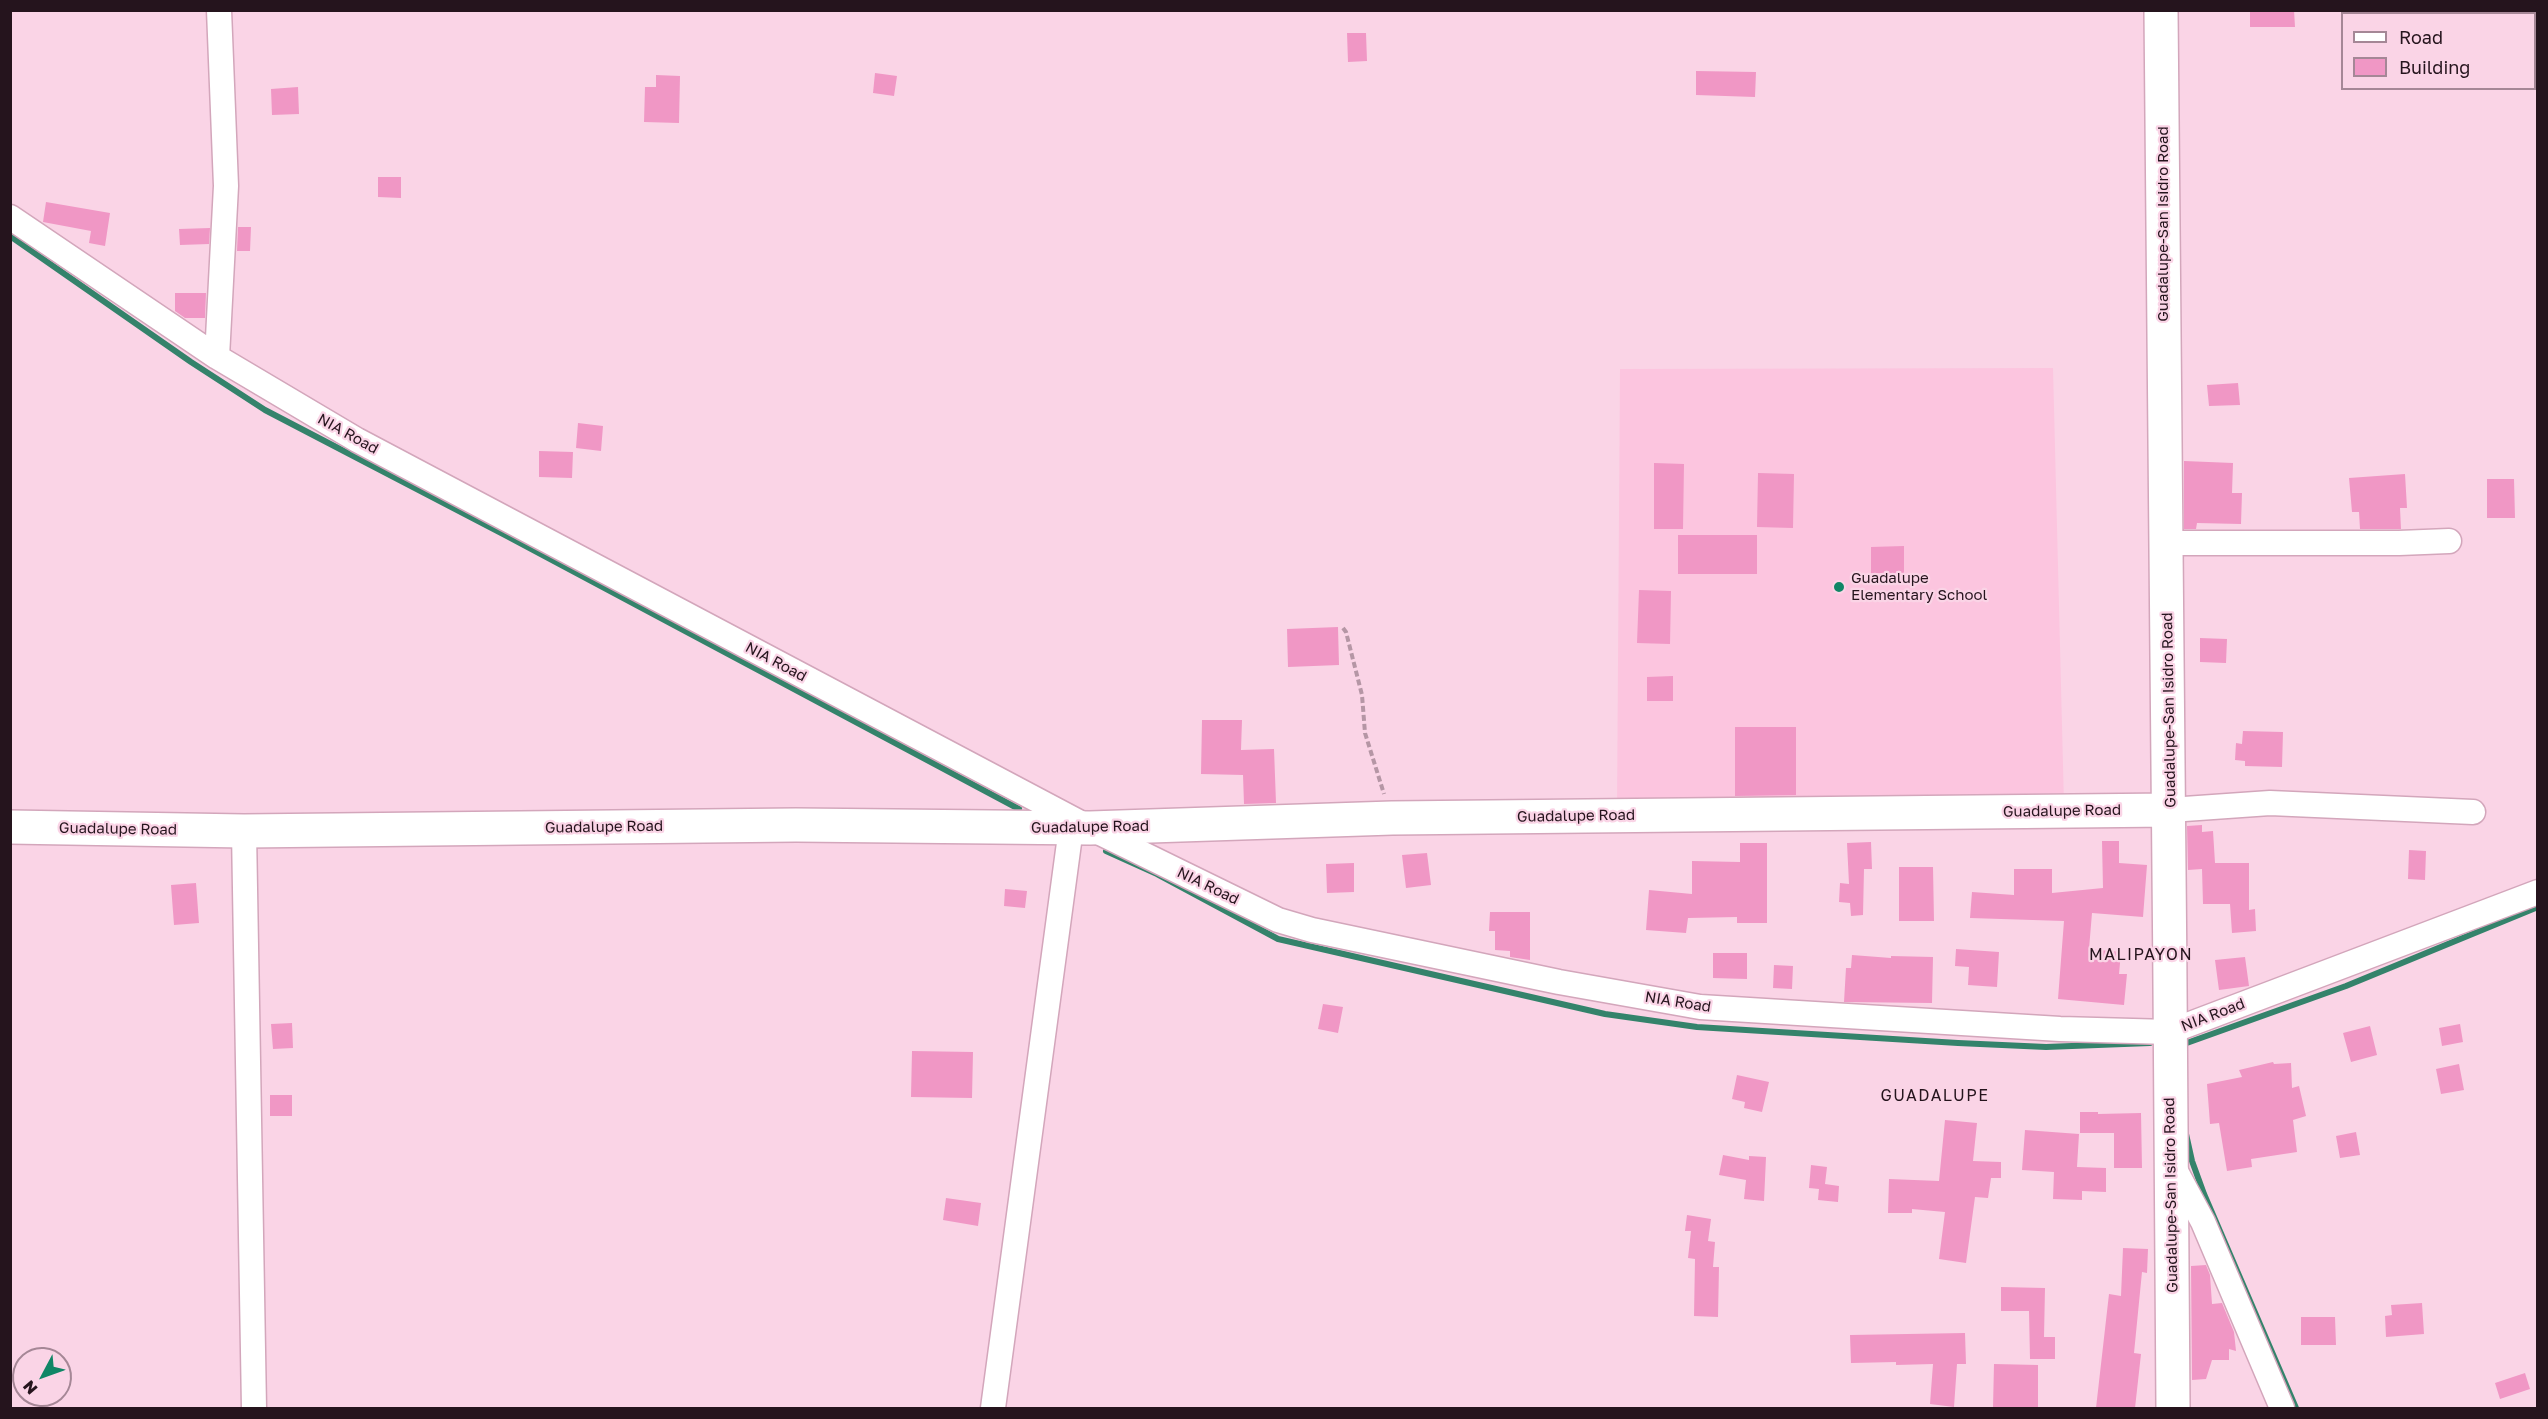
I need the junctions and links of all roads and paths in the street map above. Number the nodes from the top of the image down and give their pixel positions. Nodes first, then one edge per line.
1 (219, 10) edge
2 (2161, 10) edge
3 (10, 217) edge
4 (217, 357) junction
5 (2449, 541) dead end
6 (2166, 543) junction
7 (1343, 628) dead end
8 (2170, 810) junction
9 (2473, 812) dead end
10 (1392, 818) junction
11 (10, 827) edge
12 (1080, 828) junction
13 (244, 831) junction
14 (2538, 892) edge
15 (2169, 1032) junction
16 (2172, 1164) junction
17 (254, 1408) edge
18 (993, 1408) edge
19 (2173, 1408) edge
20 (2282, 1408) edge

1 - 4 street
2 - 6 street, Guadalupe-San Isidro Road
3 - 4 street, NIA Road
4 - 12 street, NIA Road
5 - 6 street
6 - 8 street, Guadalupe-San Isidro Road
7 - 10 path
8 - 9 street
8 - 10 street, Guadalupe Road
8 - 15 street, Guadalupe-San Isidro Road
10 - 12 street, Guadalupe Road
11 - 13 street, Guadalupe Road
12 - 13 street, Guadalupe Road
12 - 15 street, NIA Road
12 - 18 street
13 - 17 street
14 - 15 street, NIA Road
15 - 16 street, Guadalupe-San Isidro Road
16 - 19 street, Guadalupe-San Isidro Road
16 - 20 street

